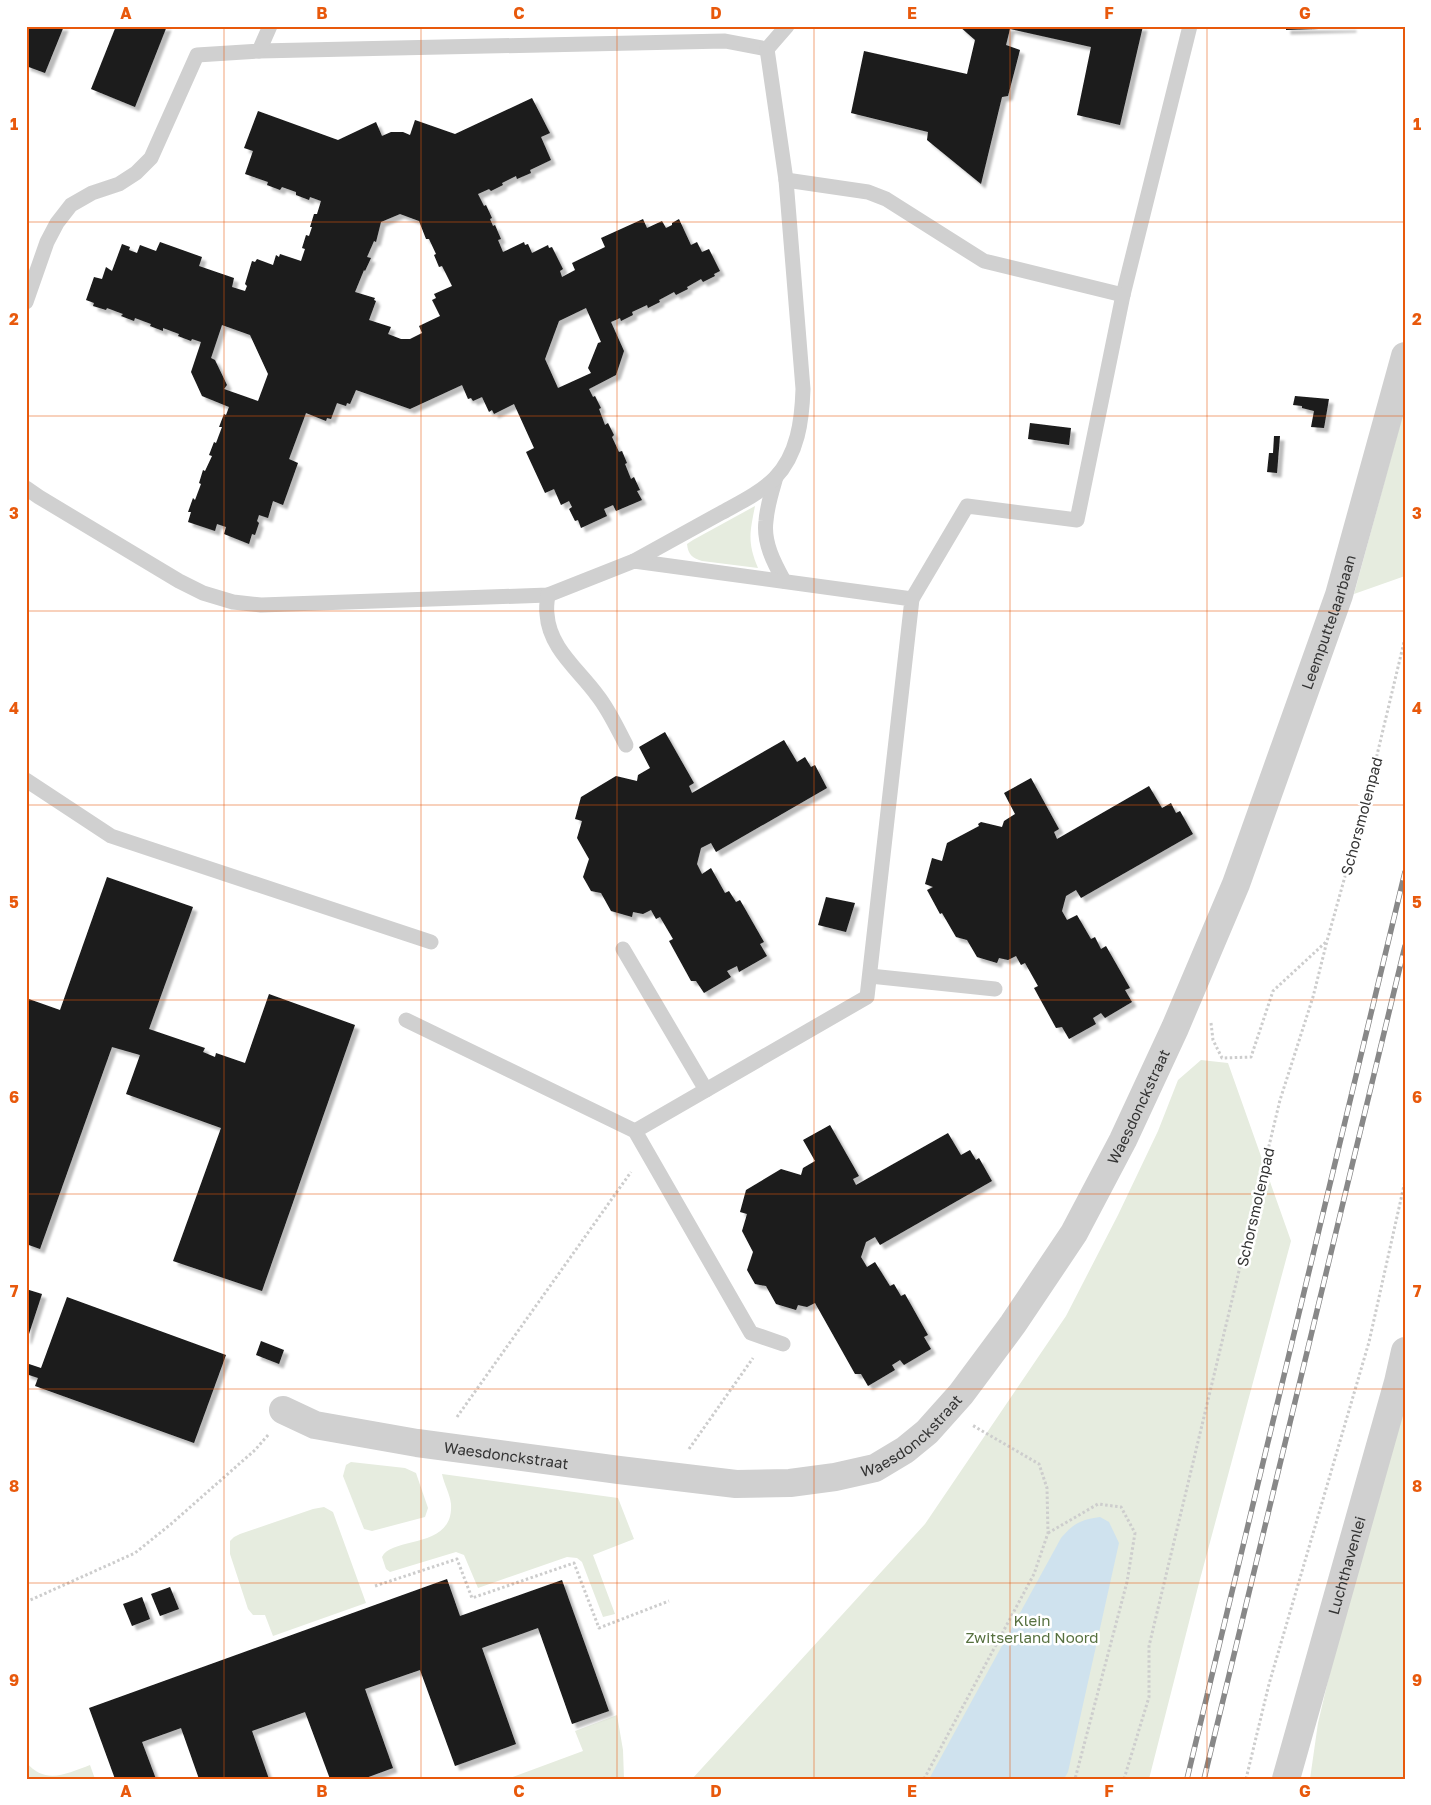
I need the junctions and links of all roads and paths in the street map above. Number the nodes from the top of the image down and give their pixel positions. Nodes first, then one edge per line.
1 (270, 26) edge
2 (787, 26) edge
3 (1190, 26) edge
4 (767, 49) junction
5 (259, 51) junction
6 (786, 180) junction
7 (1123, 295) junction
8 (26, 302) edge
9 (1405, 356) edge
10 (776, 478) junction
11 (26, 488) edge
12 (634, 561) junction
13 (784, 581) junction
14 (548, 595) junction
15 (912, 599) junction
16 (1405, 638) edge
17 (626, 745) dead end
18 (26, 780) edge
19 (1236, 884) joint
20 (1327, 941) junction
21 (431, 942) dead end
22 (623, 949) dead end
23 (870, 976) junction
24 (1194, 983) junction
25 (995, 989) dead end
26 (406, 1020) dead end
27 (706, 1090) junction
28 (634, 1131) junction
29 (646, 1150) junction
30 (1405, 1181) edge
31 (767, 1340) junction
32 (783, 1344) dead end
33 (1405, 1351) edge
34 (961, 1394) junction
35 (283, 1410) joint
36 (436, 1446) junction
37 (670, 1476) junction
38 (1048, 1533) junction
39 (375, 1586) dead end
40 (669, 1601) dead end
41 (26, 1602) edge
42 (924, 1779) edge
43 (1075, 1779) edge
44 (1124, 1779) edge
45 (1246, 1779) edge
46 (1286, 1779) edge

1 - 5 lane
2 - 4 lane
3 - 7 lane
4 - 5 lane
4 - 6 lane
5 - 8 lane
6 - 7 lane
6 - 10 lane
7 - 15 lane
9 - 19 street, Leemputtelaarbaan
10 - 12 lane
10 - 13 lane
11 - 14 lane
12 - 13 lane
12 - 14 lane
13 - 15 lane
14 - 17 lane
15 - 23 lane
16 - 20 path, Schorsmolenpad
18 - 21 lane
19 - 24 street, Waesdonckstraat
20 - 24 path
20 - 44 path, Schorsmolenpad
22 - 27 lane
23 - 25 lane
23 - 27 lane
24 - 34 street, Waesdonckstraat
26 - 28 lane
27 - 28 lane
28 - 29 lane
29 - 31 lane
29 - 36 path
30 - 45 path
31 - 32 lane
31 - 37 path
33 - 46 street, Luchthavenlei
34 - 37 street, Waesdonckstraat
34 - 38 path
35 - 36 street, Waesdonckstraat
35 - 41 path
36 - 37 street, Waesdonckstraat
38 - 42 path
38 - 43 path
39 - 40 path

